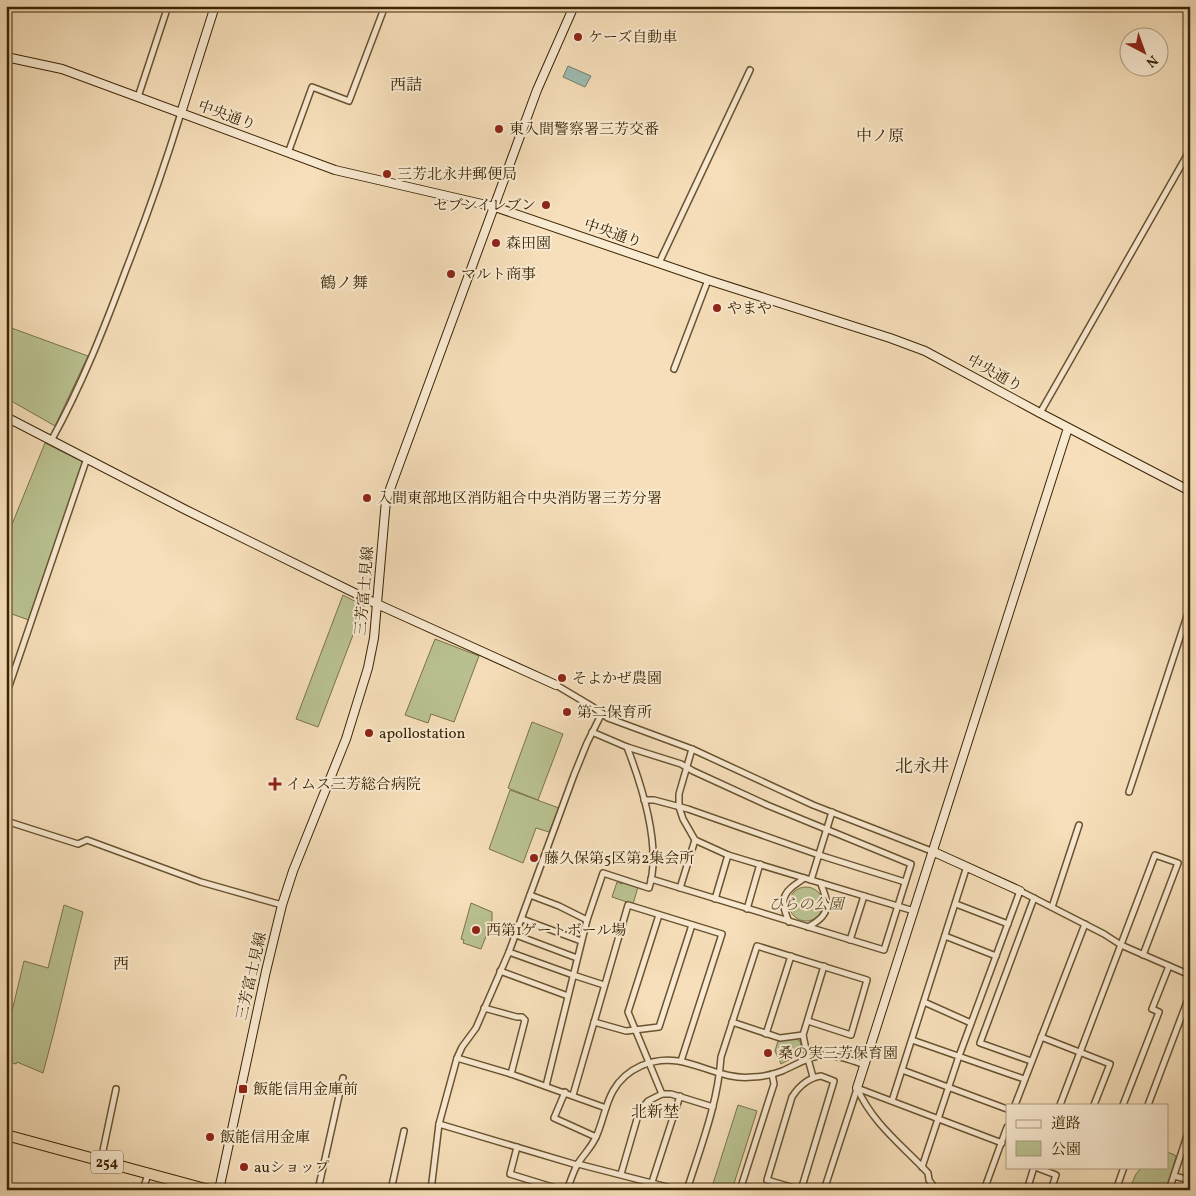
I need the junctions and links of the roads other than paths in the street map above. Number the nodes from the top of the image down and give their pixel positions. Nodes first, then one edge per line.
1 (168, 6) edge
2 (215, 6) edge
3 (385, 6) edge
4 (574, 6) edge
5 (6, 57) edge
6 (750, 70) dead end
7 (138, 97) junction
8 (181, 113) junction
9 (1190, 150) edge
10 (288, 153) junction
11 (495, 206) junction
12 (660, 263) junction
13 (708, 280) junction
14 (674, 369) dead end
15 (1040, 413) junction
16 (6, 417) edge
17 (1068, 428) junction
18 (51, 440) junction
19 (87, 458) junction
20 (1190, 491) edge
21 (377, 604) junction
22 (1190, 607) edge
23 (556, 685) joint
24 (6, 695) edge
25 (602, 714) junction
26 (592, 732) junction
27 (627, 748) junction
28 (692, 749) junction
29 (686, 767) junction
30 (1129, 792) dead end
31 (644, 800) junction
32 (679, 807) junction
33 (832, 812) junction
34 (6, 822) edge
35 (1079, 825) dead end
36 (826, 830) junction
37 (694, 840) junction
38 (934, 852) junction
39 (728, 855) junction
40 (818, 855) junction
41 (760, 864) junction
42 (967, 866) junction
43 (804, 878) junction
44 (651, 880) junction
45 (811, 880) junction
46 (905, 882) junction
47 (821, 883) junction
48 (680, 888) junction
49 (1020, 892) junction
50 (530, 895) junction
51 (864, 896) junction
52 (1034, 898) junction
53 (715, 899) junction
54 (956, 904) junction
55 (282, 905) junction
56 (897, 906) junction
57 (1052, 907) junction
58 (747, 909) junction
59 (914, 911) junction
60 (659, 915) junction
61 (522, 919) junction
62 (587, 920) junction
63 (789, 922) junction
64 (692, 924) junction
65 (1008, 924) junction
66 (1085, 924) junction
67 (808, 928) junction
68 (516, 935) junction
69 (945, 936) junction
70 (850, 940) junction
71 (581, 941) junction
72 (1121, 945) junction
73 (509, 952) junction
74 (1143, 955) junction
75 (791, 956) junction
76 (996, 956) junction
77 (577, 958) junction
78 (824, 966) junction
79 (1169, 966) junction
80 (500, 971) junction
81 (573, 975) junction
82 (1190, 975) edge
83 (604, 985) junction
84 (1190, 994) edge
85 (568, 996) junction
86 (924, 1002) junction
87 (484, 1008) junction
88 (594, 1022) junction
89 (732, 1022) junction
90 (808, 1022) junction
91 (971, 1022) junction
92 (635, 1031) junction
93 (766, 1034) junction
94 (803, 1035) junction
95 (1042, 1037) junction
96 (912, 1040) junction
97 (1080, 1052) junction
98 (959, 1056) junction
99 (457, 1058) junction
100 (808, 1059) junction
101 (681, 1061) junction
102 (1031, 1061) junction
103 (648, 1063) junction
104 (865, 1065) junction
105 (902, 1070) junction
106 (511, 1074) junction
107 (720, 1074) junction
108 (772, 1074) junction
109 (813, 1077) junction
110 (343, 1078) dead end
111 (1024, 1079) junction
112 (546, 1086) junction
113 (857, 1088) junction
114 (948, 1088) junction
115 (116, 1089) dead end
116 (565, 1092) junction
117 (662, 1094) junction
118 (573, 1096) junction
119 (680, 1096) junction
120 (892, 1101) junction
121 (1015, 1104) edge
122 (1060, 1104) edge
123 (1094, 1104) edge
124 (1123, 1104) edge
125 (1148, 1104) edge
126 (713, 1107) junction
127 (606, 1108) junction
128 (1006, 1109) edge
129 (937, 1119) junction
130 (439, 1124) junction
131 (1190, 1127) edge
132 (1006, 1130) edge
133 (404, 1131) dead end
134 (6, 1135) edge
135 (596, 1137) junction
136 (1002, 1142) junction
137 (517, 1147) junction
138 (101, 1160) junction
139 (578, 1164) junction
140 (922, 1167) junction
141 (1035, 1168) edge
142 (1038, 1168) edge
143 (1124, 1168) edge
144 (148, 1174) junction
145 (621, 1174) junction
146 (1174, 1176) junction
147 (1190, 1180) edge
148 (652, 1182) junction
149 (783, 1187) edge
150 (143, 1190) edge
151 (208, 1190) edge
152 (219, 1190) edge
153 (318, 1190) edge
154 (391, 1190) edge
155 (431, 1190) edge
156 (562, 1190) edge
157 (566, 1190) edge
158 (678, 1190) edge
159 (687, 1190) edge
160 (740, 1190) edge
161 (824, 1190) edge
162 (936, 1190) edge
163 (984, 1190) edge
164 (1027, 1190) edge
165 (1051, 1190) edge
166 (1116, 1190) edge
167 (1170, 1190) edge

1 - 7 street
2 - 8 street
3 - 10 street
4 - 11 street, 三芳富士見線
5 - 7 street, 中央通り
6 - 12 street
7 - 8 street, 中央通り
8 - 10 street, 中央通り
8 - 18 street
9 - 15 street
10 - 11 street, 中央通り
11 - 12 street, 中央通り
11 - 21 street, 三芳富士見線
12 - 13 street, 中央通り
13 - 14 street
13 - 15 street, 中央通り
15 - 17 street, 中央通り
16 - 18 street
17 - 20 street, 中央通り
17 - 38 street
18 - 19 street
19 - 21 street
19 - 24 street
21 - 23 street
21 - 55 street, 三芳富士見線
22 - 30 street
23 - 25 street
25 - 26 street
25 - 28 street
26 - 27 street
26 - 50 street
27 - 29 street
27 - 31 street
28 - 29 street
28 - 33 street
29 - 32 street
29 - 36 street
31 - 32 street
31 - 44 street
32 - 37 street
32 - 40 street
33 - 36 street
33 - 38 street
34 - 55 street
35 - 57 street
36 - 40 street
36 - 46 street
37 - 39 street
37 - 48 street
38 - 42 street
38 - 59 street
39 - 41 street
39 - 53 street
40 - 45 street
40 - 46 street
41 - 43 street
41 - 58 street
42 - 49 street
42 - 54 street
43 - 45 street
43 - 63 street
44 - 48 street
44 - 62 street
45 - 47 street
46 - 56 street
47 - 51 street
47 - 67 street
48 - 53 street
49 - 52 street
49 - 65 street
50 - 61 street
50 - 62 street
51 - 56 street
51 - 70 street
52 - 57 street
52 - 102 street
53 - 58 street
54 - 65 street
54 - 69 street
55 - 152 street, 三芳富士見線
56 - 59 street
56 - 70 street
57 - 66 street
58 - 63 street
59 - 104 street
60 - 64 street
60 - 83 street
60 - 92 street
61 - 68 street
61 - 71 street
62 - 71 street
63 - 67 street
64 - 92 street
64 - 101 street
65 - 76 street
66 - 72 street
66 - 95 street
67 - 70 street
68 - 73 street
68 - 77 street
69 - 76 street
69 - 86 street
71 - 77 street
72 - 74 street
72 - 74 street
72 - 97 street
73 - 80 street
73 - 81 street
74 - 79 street
75 - 78 street
75 - 89 street
75 - 93 street
76 - 91 street
77 - 81 street
78 - 90 street
78 - 90 street
79 - 82 street
79 - 124 street
80 - 85 street
80 - 87 street
81 - 83 street
81 - 85 street
83 - 88 street
84 - 125 street
85 - 112 street
86 - 91 street
86 - 96 street
87 - 99 street
87 - 106 street
88 - 92 street
88 - 118 street
89 - 93 street
89 - 107 street
90 - 94 street
91 - 98 street
92 - 103 street
93 - 94 street
94 - 100 street
95 - 97 street
95 - 102 street
96 - 98 street
96 - 105 street
97 - 122 street
97 - 123 street
98 - 111 street
98 - 114 street
99 - 106 street
99 - 130 street
100 - 104 street
100 - 108 street
100 - 109 street
101 - 103 street
101 - 107 street
102 - 111 street
103 - 117 street
103 - 127 street
104 - 113 street
105 - 114 street
105 - 120 street
106 - 112 street
107 - 108 street
107 - 126 street
108 - 160 street
109 - 149 street
109 - 149 street
110 - 153 street
111 - 121 street
112 - 116 street
113 - 120 street
113 - 140 street
113 - 161 street
114 - 128 street
114 - 129 street
115 - 138 street
116 - 118 street
116 - 135 street
117 - 119 street
117 - 145 street
118 - 127 street
119 - 126 street
119 - 148 street
120 - 129 street
126 - 159 street
127 - 135 street
129 - 136 street
129 - 140 street
130 - 137 street
130 - 155 street
131 - 146 street
132 - 136 street
133 - 154 street
134 - 138 highway, 254
135 - 139 street
136 - 163 street
137 - 139 street
137 - 156 street
138 - 144 highway, 254
139 - 145 street
139 - 157 street
140 - 162 street
141 - 164 street
142 - 165 street
143 - 166 street
144 - 150 street
144 - 151 highway, 254
145 - 148 street
146 - 147 street
146 - 167 street
148 - 158 street

